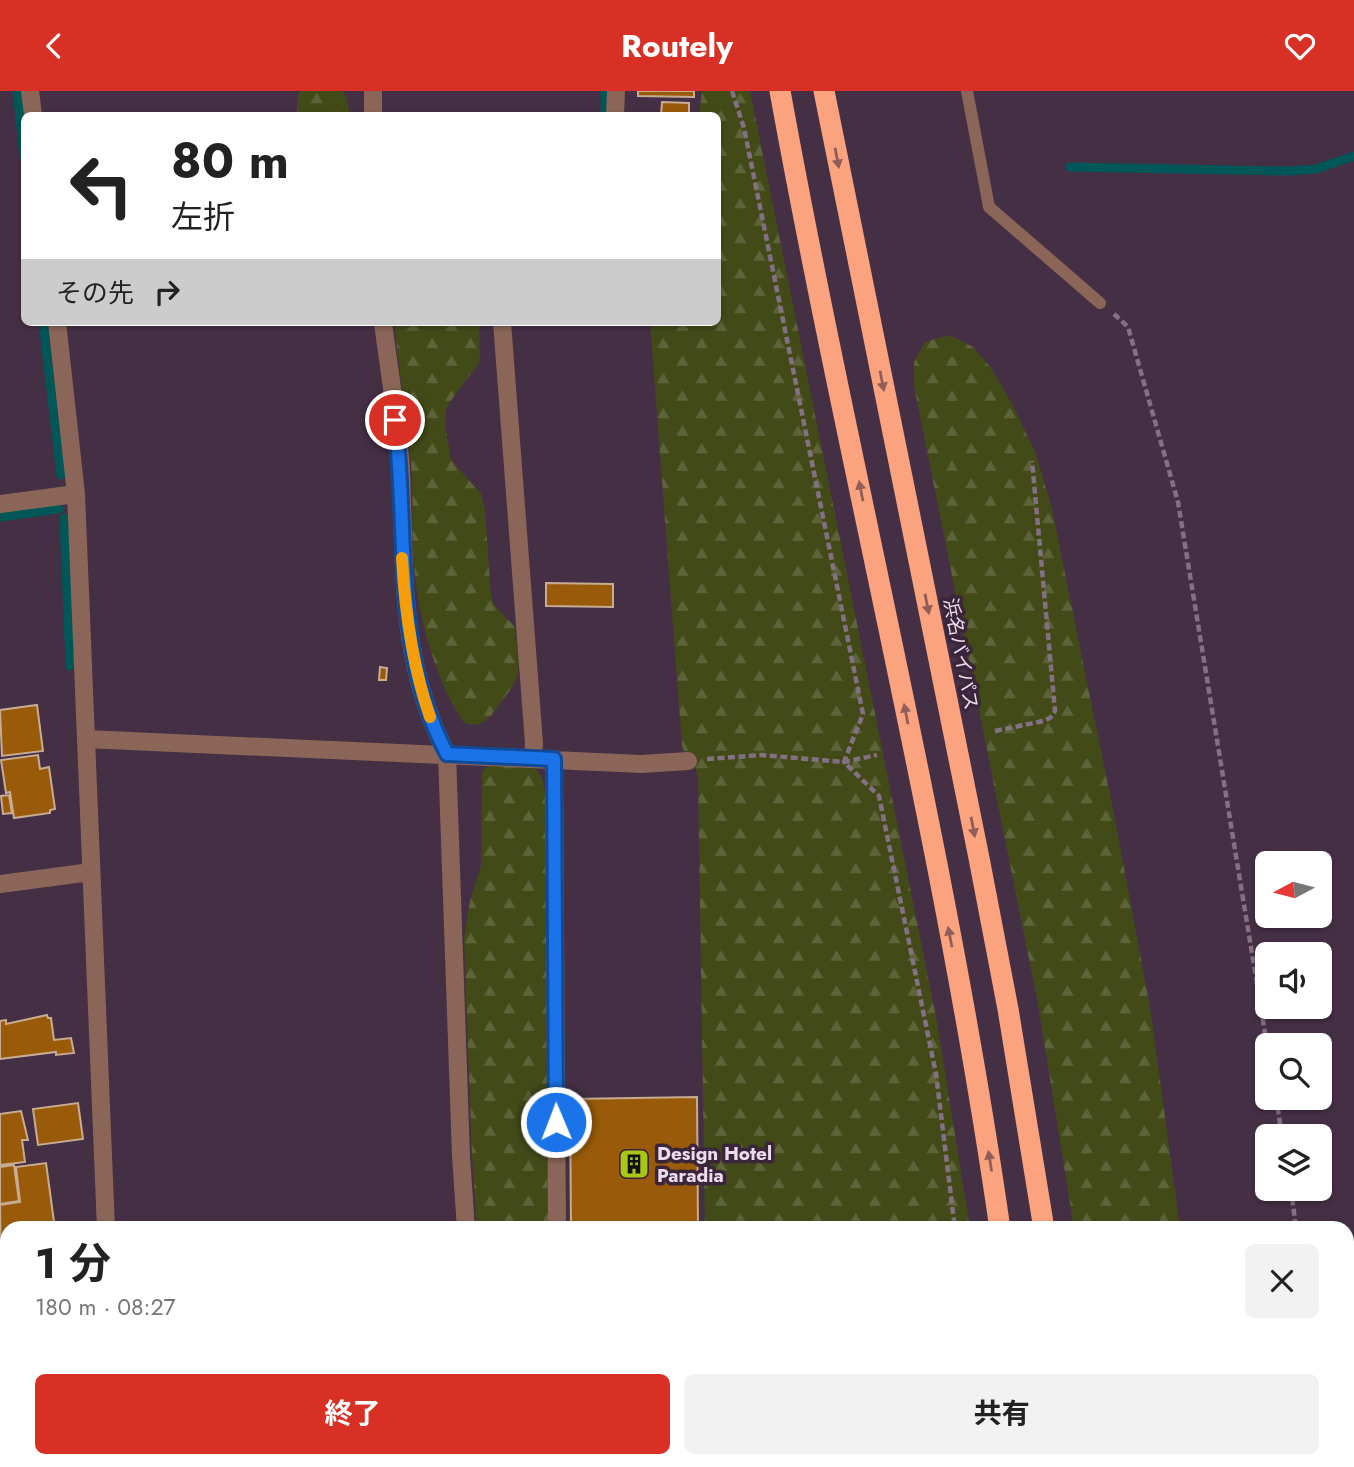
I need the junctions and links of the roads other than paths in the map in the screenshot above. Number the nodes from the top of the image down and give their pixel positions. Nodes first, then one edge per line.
1 (30, 91) edge
2 (373, 91) edge
3 (616, 91) edge
4 (780, 91) edge
5 (824, 91) edge
6 (967, 91) edge
7 (33, 112) edge
8 (373, 112) edge
9 (615, 112) edge
10 (1101, 303) road end
11 (57, 326) edge
12 (383, 326) edge
13 (502, 326) edge
14 (76, 494) junction
15 (0, 504) edge
16 (86, 739) junction
17 (447, 754) junction
18 (533, 758) junction
19 (554, 759) junction
20 (688, 761) road end
21 (91, 872) junction
22 (0, 884) edge
23 (106, 1221) edge
24 (465, 1221) edge
25 (557, 1221) edge
26 (999, 1221) edge
27 (1043, 1221) edge

1 - 7 street
2 - 8 street
3 - 9 street
26 -> 4 highway
5 -> 27 highway, 浜名バイパス
6 - 10 lane
11 - 14 street
12 - 17 street
13 - 18 street
14 - 15 street
14 - 16 street
16 - 17 street
16 - 21 street
17 - 18 street
17 - 24 street
18 - 19 street
19 - 20 street
19 - 25 street
21 - 22 street
21 - 23 street

